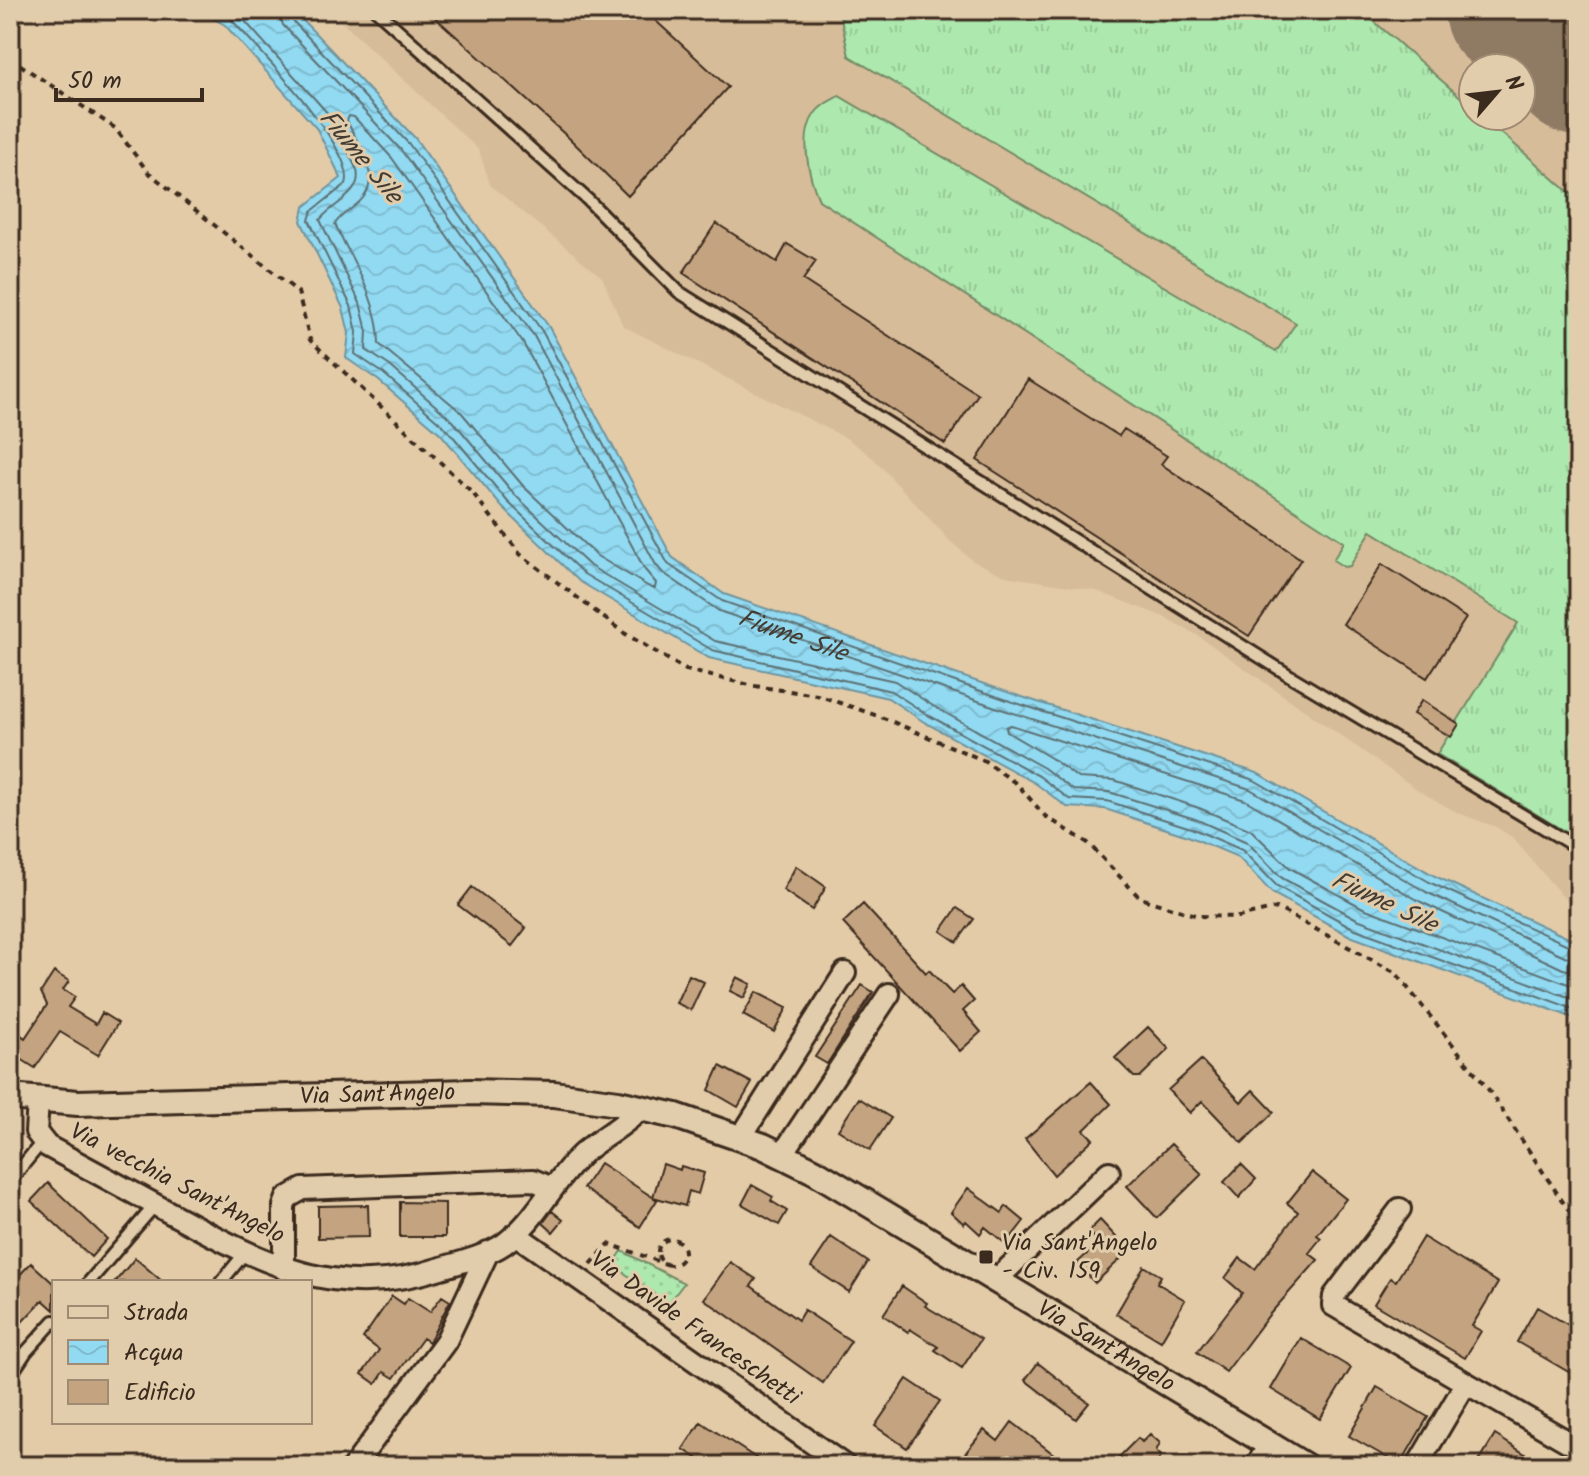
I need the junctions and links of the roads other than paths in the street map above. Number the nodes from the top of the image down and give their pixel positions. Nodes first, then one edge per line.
1 (376, 10) edge
2 (1579, 849) edge
3 (845, 973) dead end
4 (889, 994) dead end
5 (10, 1097) edge
6 (38, 1101) junction
7 (642, 1107) junction
8 (741, 1137) junction
9 (42, 1142) junction
10 (782, 1155) junction
11 (1109, 1172) dead end
12 (10, 1181) edge
13 (552, 1188) junction
14 (155, 1205) junction
15 (1400, 1209) dead end
16 (515, 1234) junction
17 (488, 1252) junction
18 (245, 1253) junction
19 (284, 1269) junction
20 (997, 1279) junction
21 (91, 1280) edge
22 (223, 1280) edge
23 (52, 1323) edge
24 (10, 1376) edge
25 (1466, 1383) junction
26 (1270, 1444) junction
27 (1579, 1448) edge
28 (354, 1466) edge
29 (845, 1466) edge
30 (1256, 1466) edge
31 (1305, 1466) edge
32 (1417, 1466) edge

1 - 2 lane
3 - 8 street
4 - 10 street
5 - 6 street, Via Sant'Angelo
6 - 7 street, Via Sant'Angelo
6 - 9 street, Via vecchia Sant'Angelo
7 - 8 street, Via Sant'Angelo
7 - 13 street
8 - 10 street, Via Sant'Angelo
9 - 12 lane
9 - 14 street, Via vecchia Sant'Angelo
10 - 20 street, Via Sant'Angelo
11 - 20 street
13 - 16 street, Via vecchia Sant'Angelo
13 - 19 street, Via vecchia Sant'Angelo
14 - 18 street, Via vecchia Sant'Angelo
14 - 21 lane
15 - 25 street
16 - 17 street, Via vecchia Sant'Angelo
16 - 29 street, Via Davide Franceschetti
17 - 19 street, Via vecchia Sant'Angelo
17 - 28 street
18 - 19 street, Via vecchia Sant'Angelo
18 - 22 lane
20 - 26 street, Via Sant'Angelo
23 - 24 lane
25 - 27 street
25 - 32 street
26 - 30 street
26 - 31 street, Via Sant'Angelo

